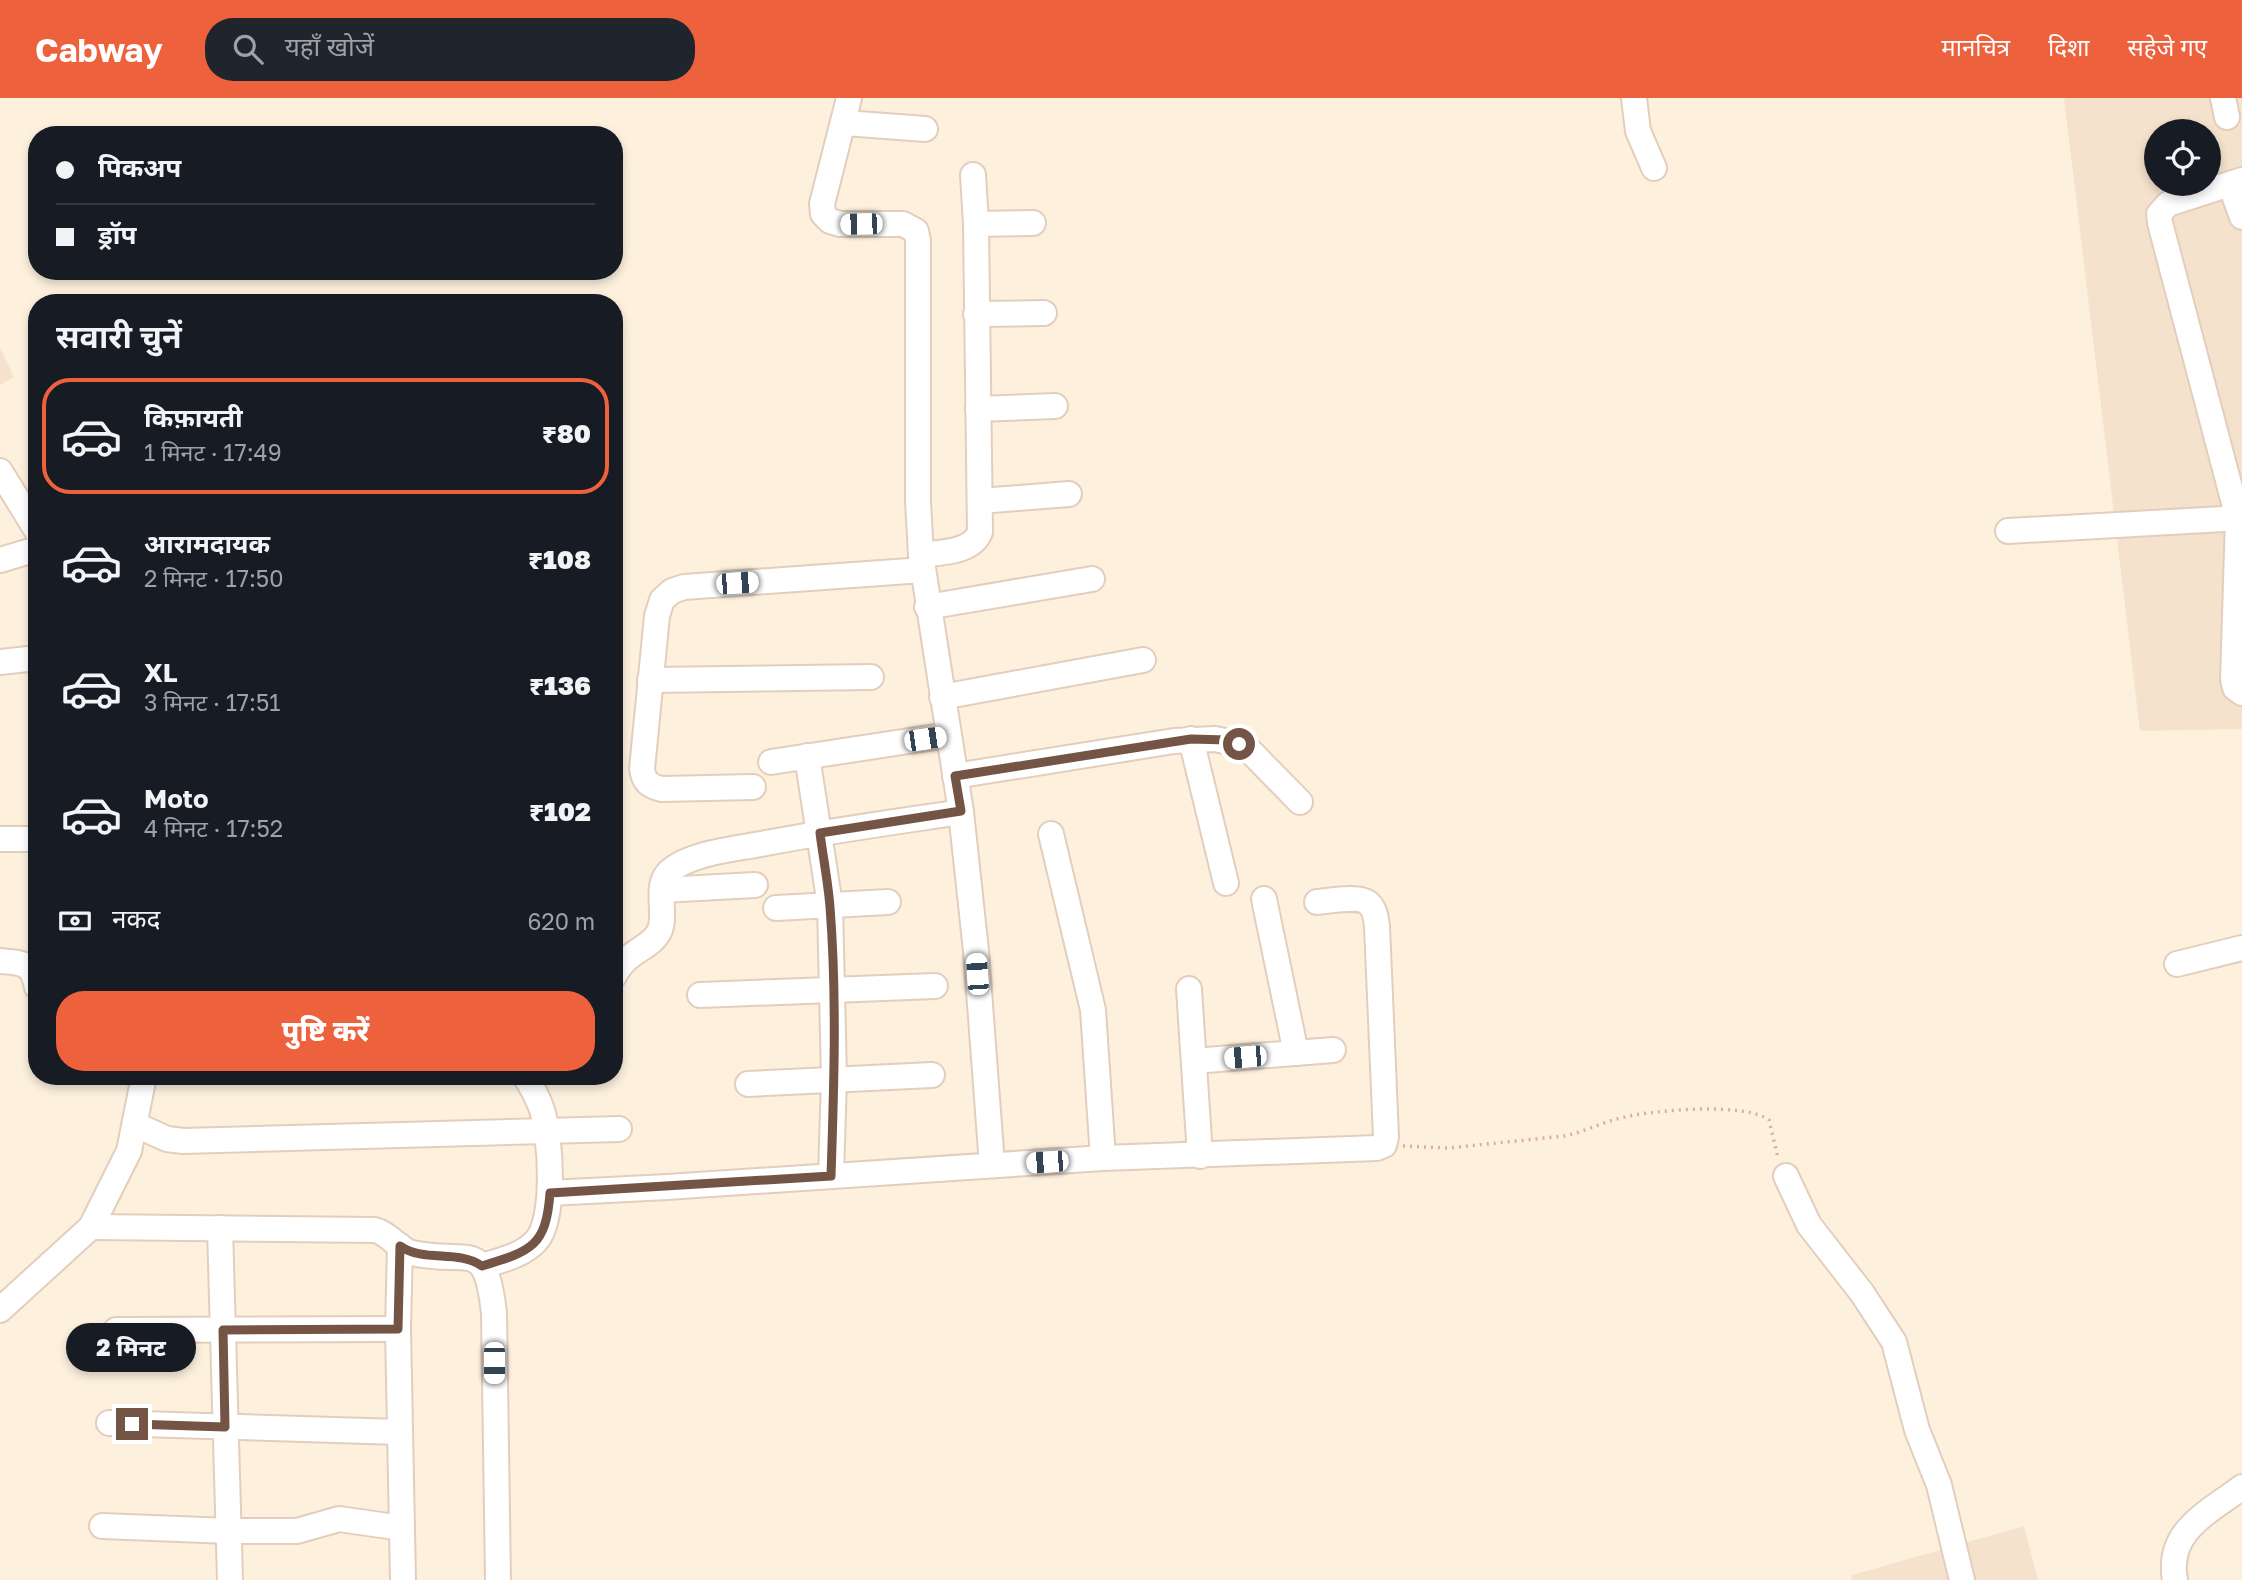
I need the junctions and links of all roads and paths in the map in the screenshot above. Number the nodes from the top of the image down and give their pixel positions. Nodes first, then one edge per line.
1 (849, 98) edge
2 (1634, 98) edge
3 (845, 123) junction
4 (925, 129) dead end
5 (1654, 168) dead end
6 (973, 175) dead end
7 (2236, 182) edge
8 (2242, 217) edge
9 (1032, 223) dead end
10 (976, 224) junction
11 (1044, 313) dead end
12 (976, 314) junction
13 (1055, 406) dead end
14 (978, 409) junction
15 (0, 471) edge
16 (1069, 494) dead end
17 (980, 501) junction
18 (28, 516) edge
19 (2240, 518) edge
20 (2008, 531) dead end
21 (28, 552) edge
22 (0, 560) edge
23 (922, 562) junction
24 (1092, 579) dead end
25 (928, 607) junction
26 (28, 659) edge
27 (1143, 660) dead end
28 (0, 662) edge
29 (871, 677) dead end
30 (650, 680) junction
31 (2242, 693) edge
32 (943, 697) junction
33 (948, 736) junction
34 (1191, 739) junction
35 (807, 756) junction
36 (771, 762) dead end
37 (955, 776) junction
38 (753, 787) dead end
39 (1300, 802) dead end
40 (961, 811) junction
41 (820, 833) junction
42 (1051, 834) dead end
43 (0, 839) edge
44 (28, 839) edge
45 (1226, 883) dead end
46 (755, 885) dead end
47 (662, 890) junction
48 (1264, 899) dead end
49 (888, 902) dead end
50 (1317, 902) dead end
51 (830, 905) junction
52 (776, 908) dead end
53 (2242, 948) edge
54 (0, 961) edge
55 (623, 961) edge
56 (2177, 964) dead end
57 (28, 966) edge
58 (935, 986) dead end
59 (1189, 989) dead end
60 (832, 990) junction
61 (700, 995) dead end
62 (1333, 1050) dead end
63 (1296, 1053) junction
64 (1194, 1061) junction
65 (932, 1075) dead end
66 (834, 1079) junction
67 (748, 1084) dead end
68 (142, 1085) edge
69 (530, 1085) edge
70 (619, 1129) dead end
71 (547, 1132) junction
72 (133, 1137) junction
73 (1384, 1144) junction
74 (1774, 1147) dead end
75 (1200, 1156) junction
76 (1103, 1158) junction
77 (992, 1165) junction
78 (831, 1176) junction
79 (1786, 1176) dead end
80 (550, 1193) junction
81 (91, 1227) junction
82 (220, 1228) junction
83 (400, 1246) junction
84 (482, 1266) junction
85 (0, 1310) edge
86 (398, 1329) junction
87 (116, 1330) dead end
88 (223, 1330) junction
89 (109, 1423) dead end
90 (225, 1427) junction
91 (400, 1432) junction
92 (2242, 1487) edge
93 (102, 1525) dead end
94 (402, 1528) junction
95 (229, 1531) junction
96 (230, 1580) edge
97 (403, 1580) edge
98 (498, 1580) edge
99 (1962, 1580) edge
100 (2175, 1580) edge

1 - 3 street
2 - 5 street
3 - 4 street
3 - 23 street
6 - 10 street
7 - 8 street
7 - 19 street
9 - 10 street
10 - 12 street
11 - 12 street
12 - 14 street
13 - 14 street
14 - 17 street
15 - 18 street
16 - 17 street
17 - 23 street
19 - 20 street
19 - 31 street
21 - 22 street
23 - 25 street
23 - 30 street
24 - 25 street
25 - 32 street
26 - 28 street
27 - 32 street
29 - 30 street
30 - 38 street
32 - 33 street
33 - 35 street
33 - 37 street
34 - 37 street
34 - 39 street
34 - 45 street
35 - 36 street
35 - 41 street
37 - 40 street
40 - 41 street
40 - 77 street
41 - 47 street
41 - 51 street
42 - 76 street
43 - 44 street
46 - 47 street
47 - 55 street
48 - 63 street
49 - 51 street
50 - 73 street
51 - 52 street
51 - 60 street
53 - 56 street
54 - 57 street
58 - 60 street
59 - 64 street
60 - 61 street
60 - 66 street
62 - 63 street
63 - 64 street
64 - 75 street
65 - 66 street
66 - 67 street
66 - 78 street
68 - 72 street
69 - 71 street
70 - 71 street
71 - 72 street
71 - 80 street
72 - 81 street
73 - 74 path
73 - 75 street
75 - 76 street
76 - 77 street
77 - 78 street
78 - 80 street
79 - 99 street
80 - 84 street
81 - 82 street
81 - 85 street
82 - 83 street
82 - 88 street
83 - 84 street
83 - 86 street
84 - 98 street
86 - 88 street
86 - 91 street
87 - 88 street
88 - 90 street
89 - 90 street
90 - 91 street
90 - 95 street
91 - 94 street
92 - 100 street
93 - 95 street
94 - 95 street
94 - 97 street
95 - 96 street

